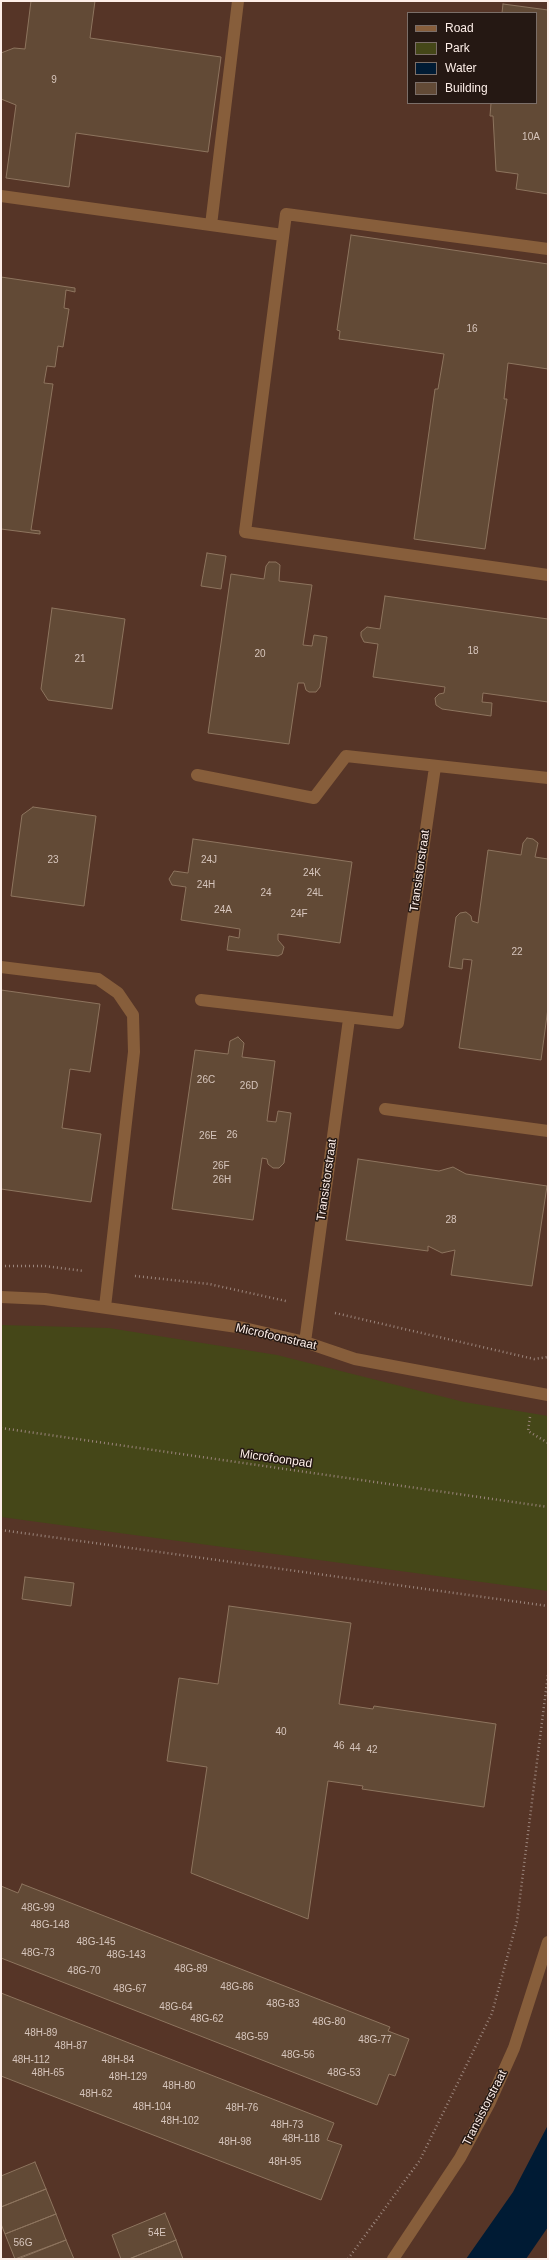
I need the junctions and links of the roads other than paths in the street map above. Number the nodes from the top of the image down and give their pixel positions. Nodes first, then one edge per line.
1 (238, 1) edge
2 (1, 196) edge
3 (211, 225) junction
4 (283, 235) junction
5 (548, 249) edge
6 (548, 575) edge
7 (435, 766) junction
8 (197, 775) dead end
9 (548, 778) edge
10 (1, 967) edge
11 (201, 1000) dead end
12 (349, 1019) junction
13 (385, 1109) dead end
14 (548, 1131) edge
15 (1, 1296) edge
16 (104, 1308) junction
17 (305, 1342) junction
18 (548, 1395) edge
19 (548, 1942) edge
20 (393, 2259) edge

1 - 3 street
2 - 3 street
3 - 4 street
4 - 5 street
4 - 6 street
7 - 8 street
7 - 9 street
7 - 12 street, Transistorstraat
10 - 16 street
11 - 12 street, Transistorstraat
12 - 17 street, Transistorstraat
13 - 14 street
15 - 16 street, Microfoonstraat
16 - 17 street, Microfoonstraat
17 - 18 street, Microfoonstraat
19 - 20 street, Transistorstraat

